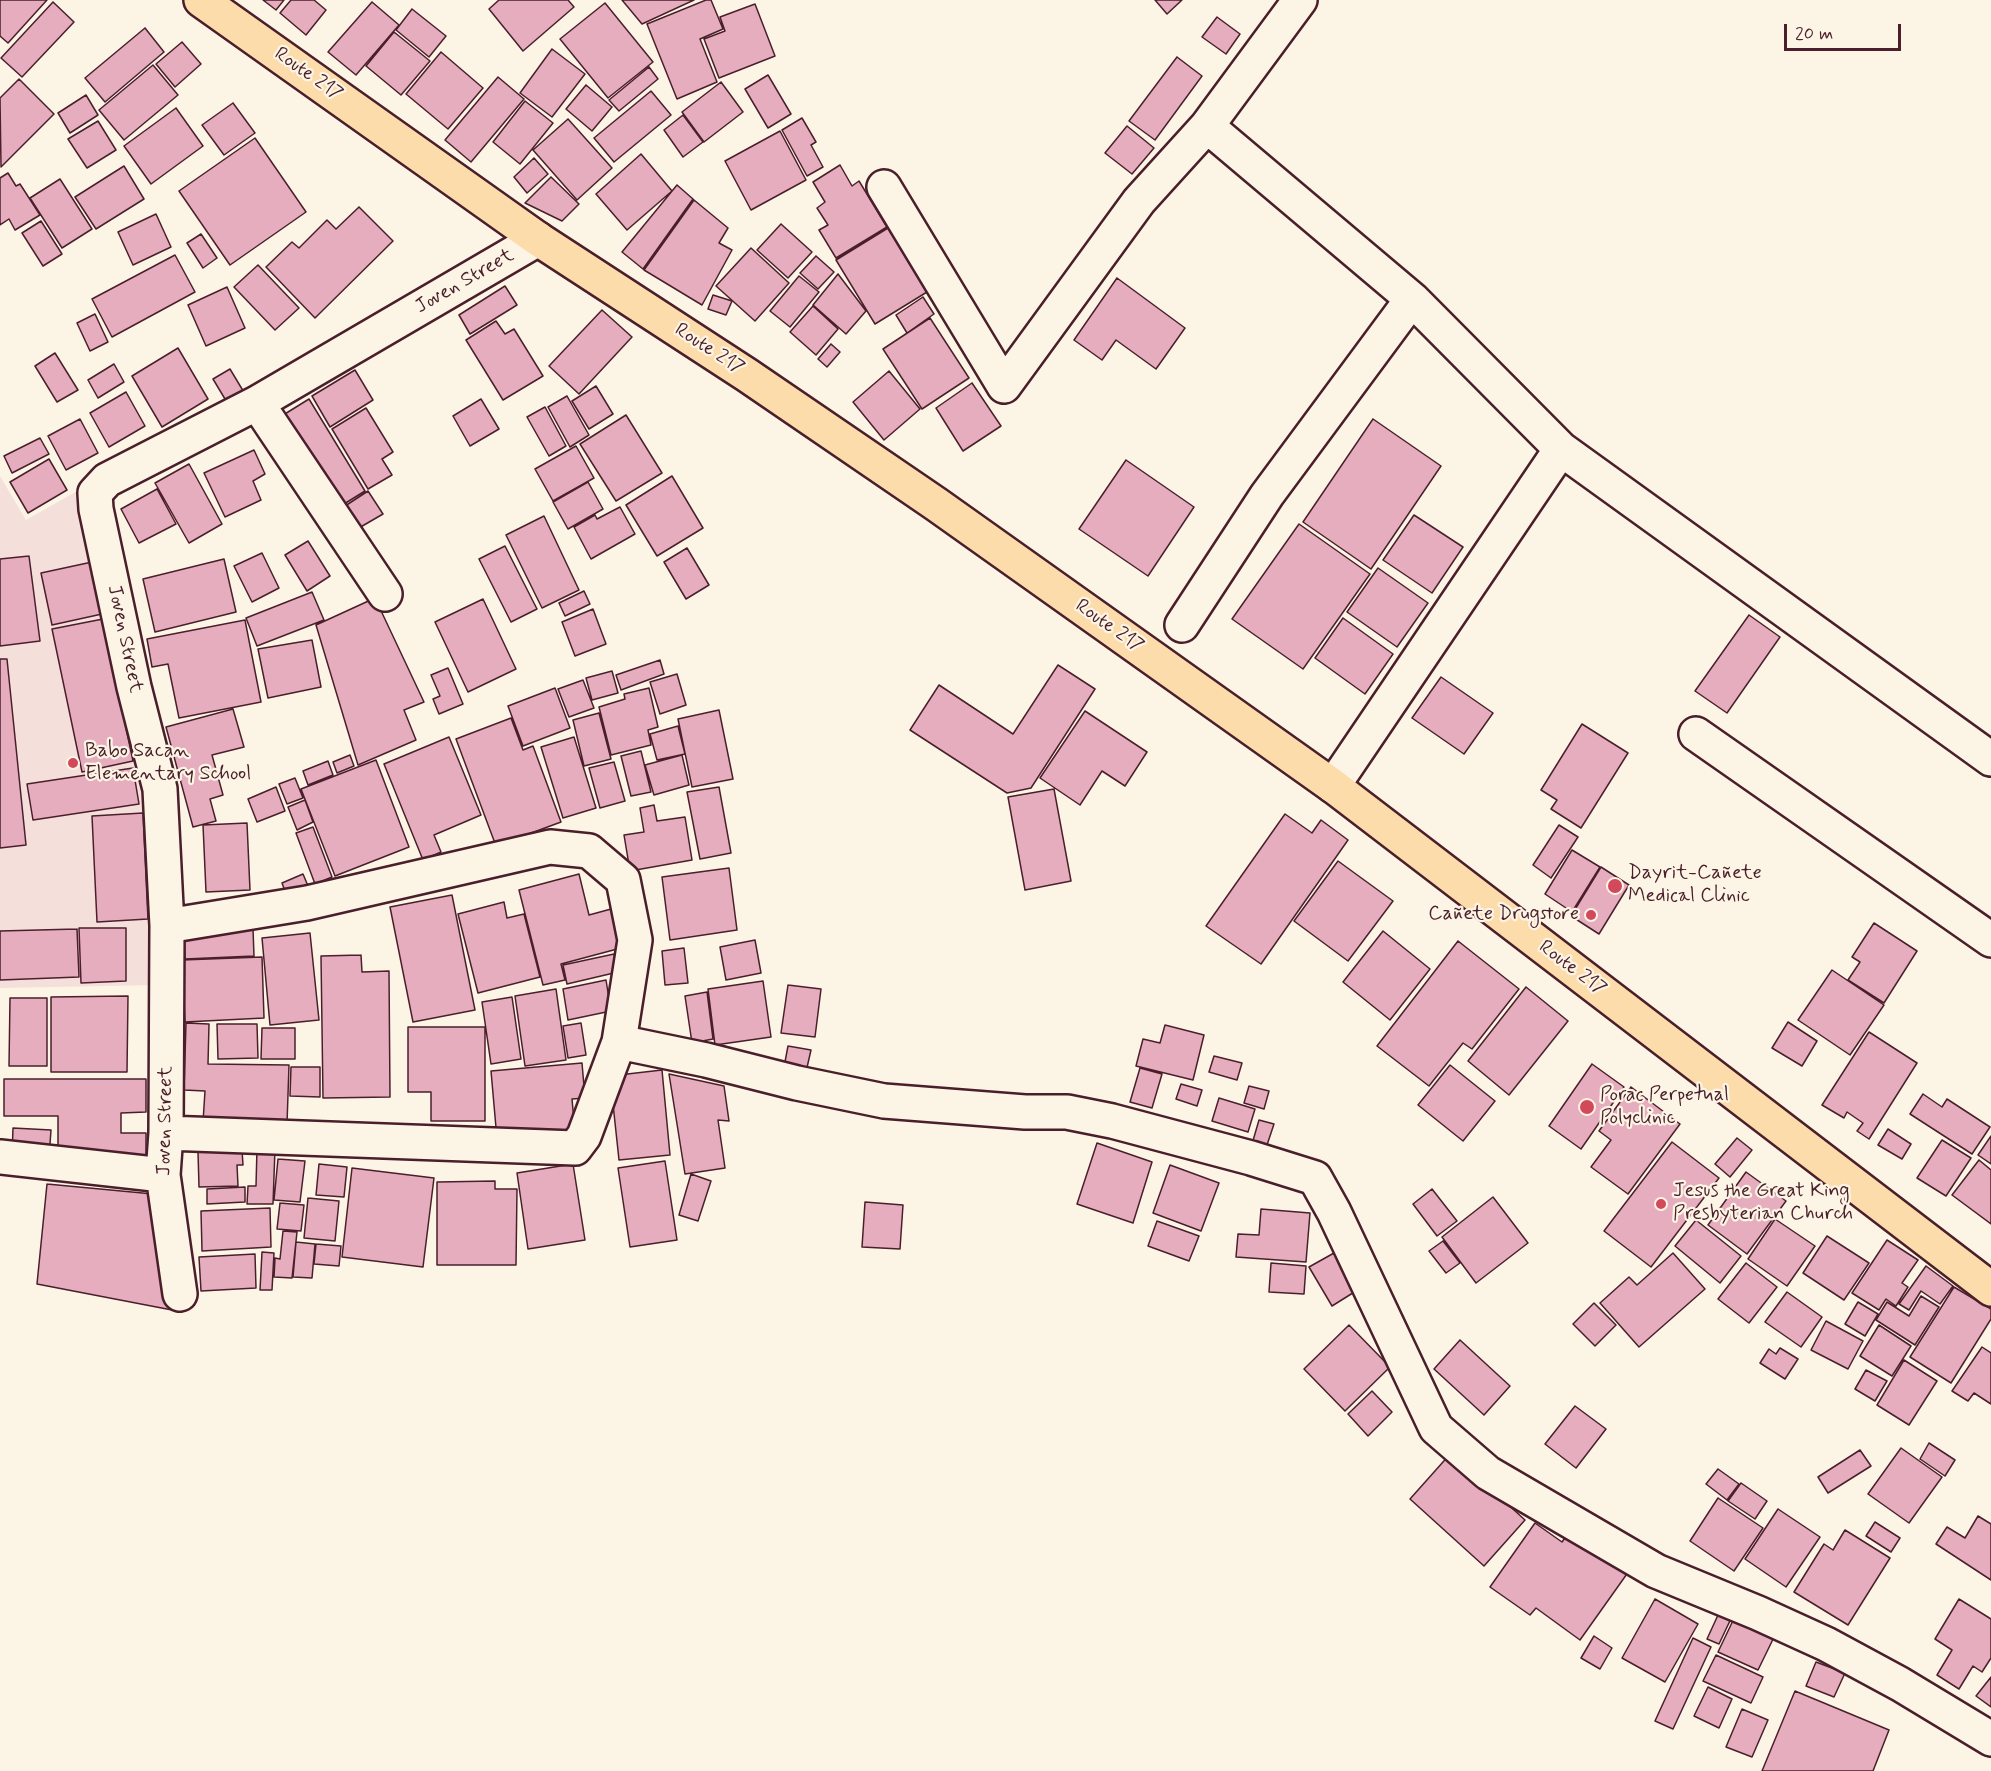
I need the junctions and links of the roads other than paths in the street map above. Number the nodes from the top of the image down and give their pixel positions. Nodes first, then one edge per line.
1 (201, 0) edge
2 (1300, 0) edge
3 (1207, 126) junction
4 (884, 188) dead end
5 (538, 239) junction
6 (1412, 299) junction
7 (257, 404) junction
8 (1561, 449) junction
9 (385, 594) dead end
10 (1182, 625) dead end
11 (1696, 734) dead end
12 (1991, 759) edge
13 (1333, 786) junction
14 (167, 926) junction
15 (1991, 940) edge
16 (619, 1042) junction
17 (166, 1133) junction
18 (0, 1157) edge
19 (163, 1174) junction
20 (1991, 1289) edge
21 (180, 1294) dead end
22 (1991, 1739) edge

1 - 5 main road, Route 217
2 - 3 street
3 - 4 street
3 - 6 street
5 - 7 street, Joven Street
5 - 13 main road, Route 217
6 - 8 street
6 - 10 street
7 - 9 street
7 - 14 street, Joven Street
8 - 12 street
8 - 13 street
11 - 15 street
13 - 20 main road, Route 217
14 - 16 street
14 - 17 street, Joven Street
16 - 17 street
16 - 22 street
17 - 19 street, Joven Street
18 - 19 street
19 - 21 street, Joven Street

